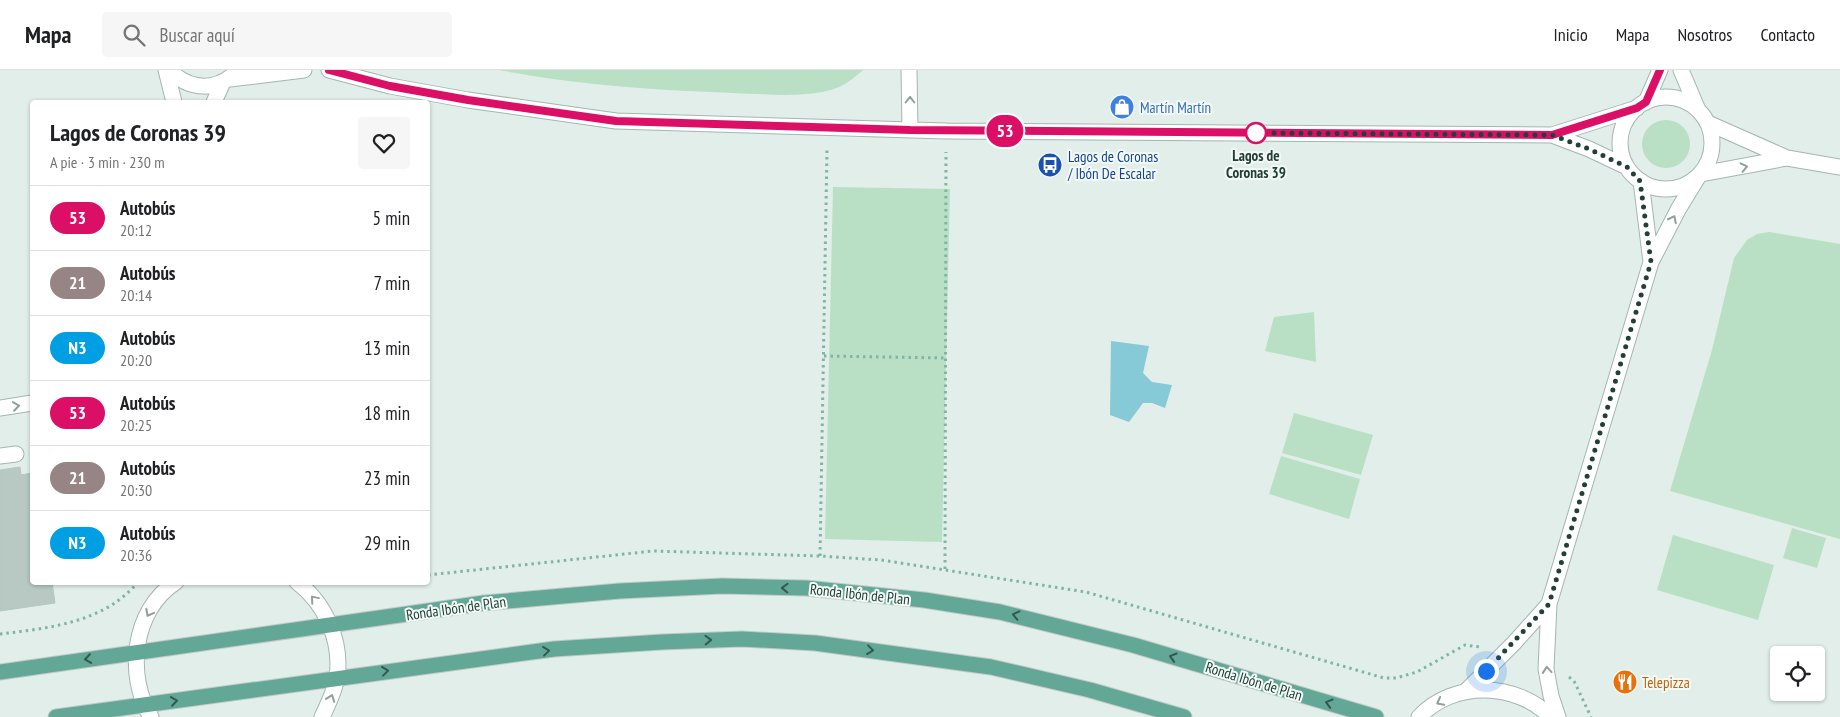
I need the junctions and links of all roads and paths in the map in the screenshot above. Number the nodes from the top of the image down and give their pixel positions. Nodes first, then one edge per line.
1 (168, 70) edge
2 (304, 70) edge
3 (329, 70) edge
4 (910, 70) edge
5 (1660, 70) edge
6 (1681, 70) edge
7 (230, 77) edge
8 (174, 100) edge
9 (215, 100) edge
10 (1641, 105) junction
11 (1698, 110) junction
12 (1708, 123) junction
13 (828, 128) junction
14 (910, 130) junction
15 (946, 131) junction
16 (1552, 135) junction
17 (1786, 158) junction
18 (1627, 167) junction
19 (1840, 167) edge
20 (1699, 175) junction
21 (1640, 181) junction
22 (1651, 262) junction
23 (824, 356) junction
24 (945, 358) junction
25 (30, 403) edge
26 (0, 408) edge
27 (16, 454) dead end
28 (0, 456) edge
29 (820, 556) dead end
30 (945, 569) dead end
31 (136, 585) edge
32 (172, 585) edge
33 (301, 585) edge
34 (1549, 604) junction
35 (330, 626) junction
36 (0, 634) edge
37 (136, 652) junction
38 (0, 672) edge
39 (1565, 675) dead end
40 (337, 678) junction
41 (1465, 692) junction
42 (148, 711) edge
43 (56, 717) edge
44 (322, 717) edge
45 (1184, 717) edge
46 (1376, 717) edge
47 (1419, 717) edge
48 (1551, 717) edge
49 (1558, 717) edge
50 (1591, 717) edge

1 - 7 street
1 - 8 street
2 - 7 street
3 - 13 street
14 -> 4 street
5 - 10 street
6 - 11 street
7 - 9 street
10 - 11 street
10 - 16 street
10 - 18 street
11 - 12 street
12 - 17 street
12 - 20 street
13 - 14 street
13 - 23 path
14 - 15 street
15 - 16 street
15 - 24 path
16 - 18 street
17 - 19 street
20 -> 17 street
18 - 21 street
20 - 21 street
22 -> 20 street
21 - 22 street
22 - 34 street
23 - 24 path
23 - 29 path
24 - 30 path
26 -> 25 street
27 - 28 street
31 - 36 path
32 -> 37 street
35 -> 33 street
34 - 41 street
49 -> 34 street
35 - 37 main road, Ronda Ibón de Plan
35 - 40 street
46 -> 35 main road, Ronda Ibón de Plan
37 -> 38 main road, Ronda Ibón de Plan
37 - 42 street
39 - 50 path
42 -> 40 main road
44 -> 40 street
40 -> 45 main road
41 -> 47 street
41 - 48 street
42 - 43 main road

